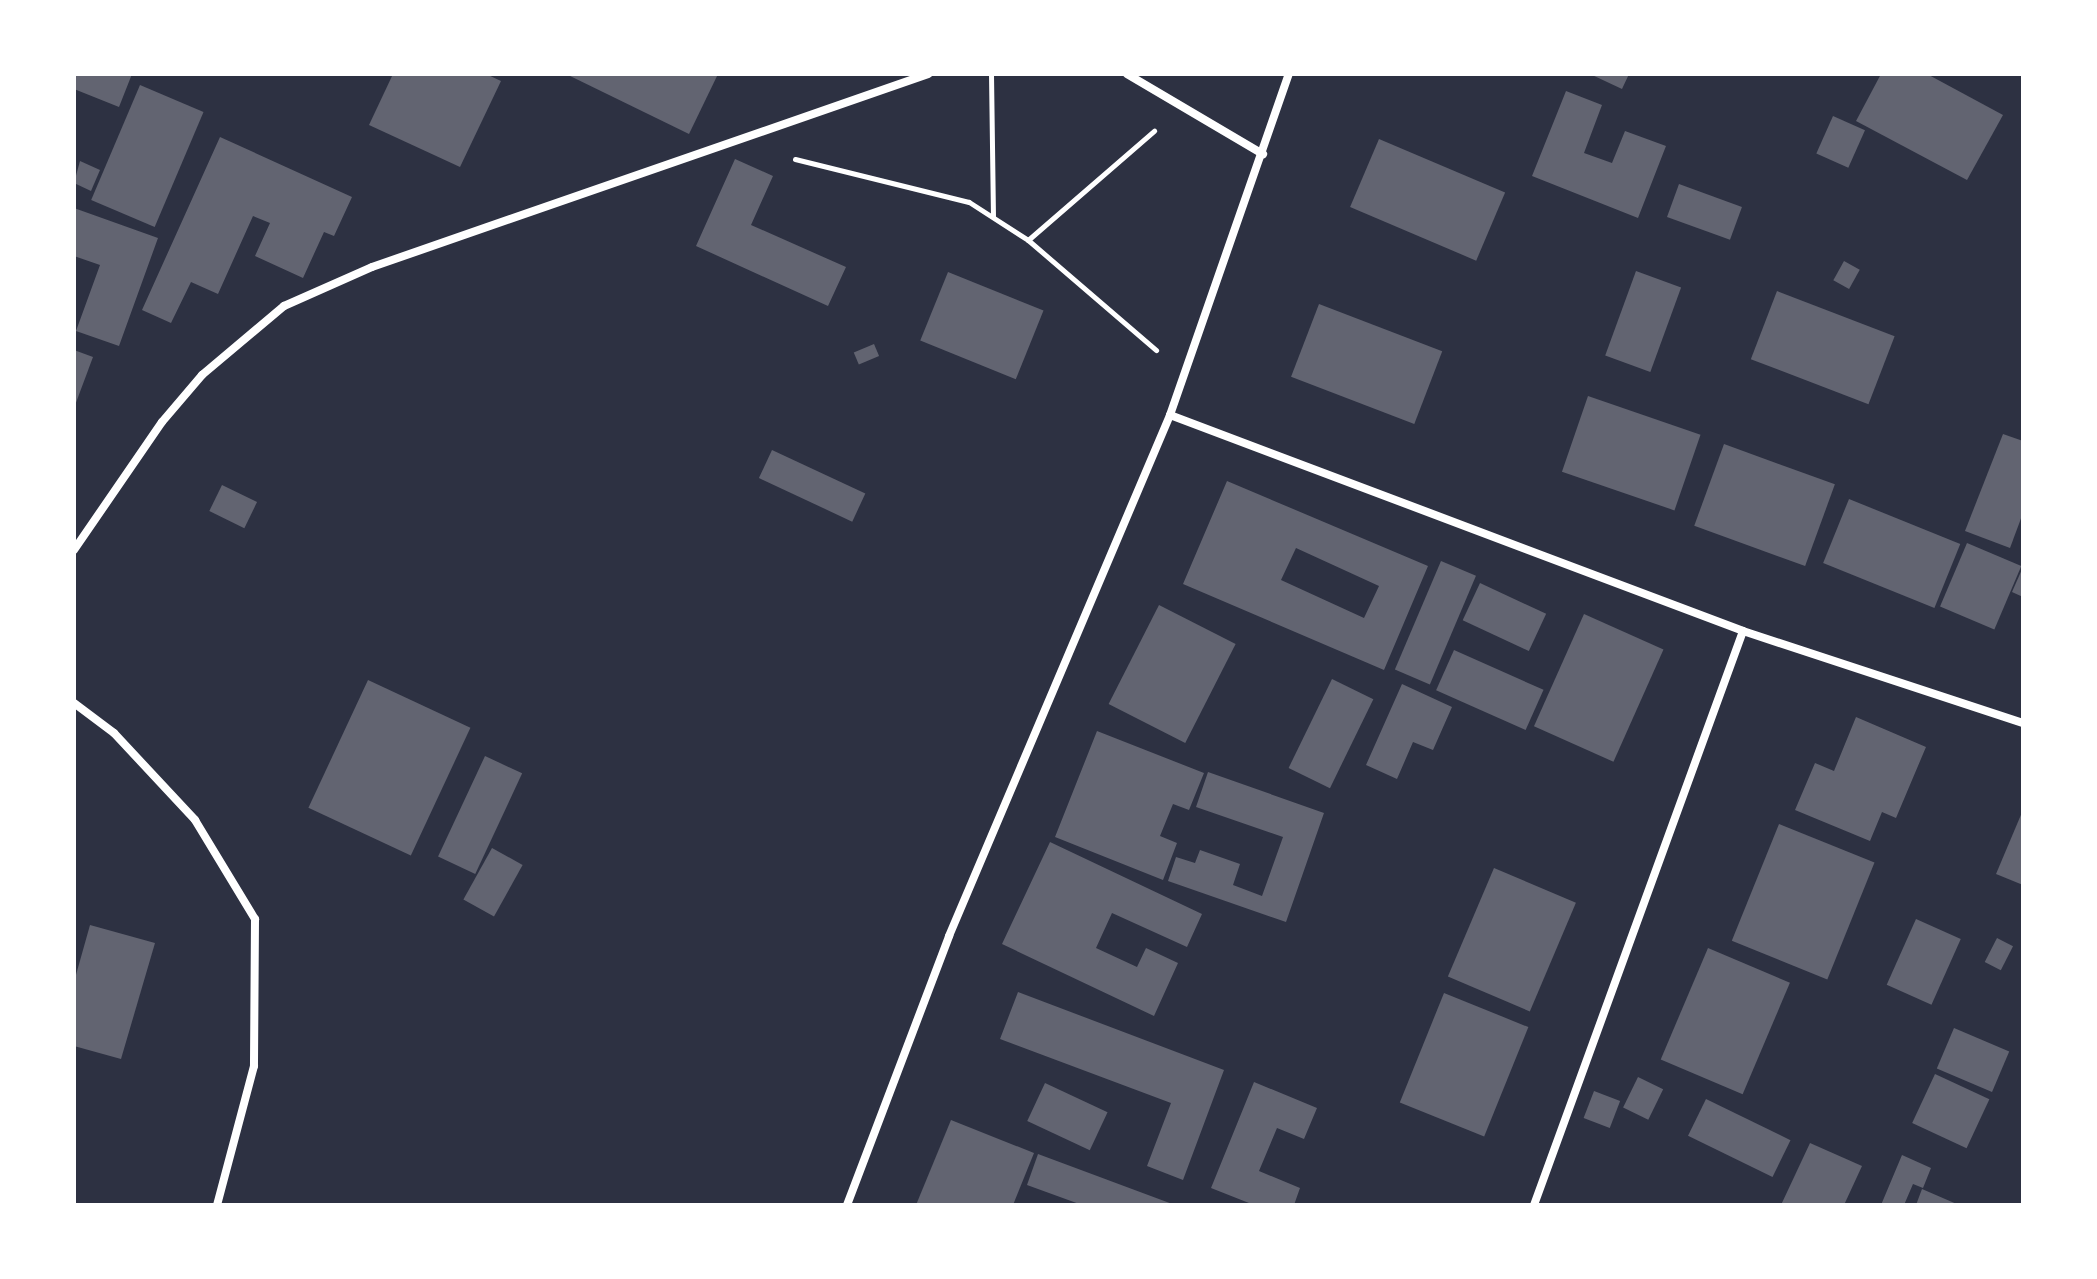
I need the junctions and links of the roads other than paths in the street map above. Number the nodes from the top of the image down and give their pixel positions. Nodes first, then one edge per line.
1 (928, 74) edge
2 (1127, 74) edge
3 (1289, 74) edge
4 (1263, 154) junction
5 (1170, 415) junction
6 (74, 550) edge
7 (1743, 631) junction
8 (74, 703) edge
9 (2023, 723) edge
10 (217, 1205) edge
11 (847, 1205) edge
12 (1534, 1205) edge

1 - 6 street
2 - 4 street
3 - 4 street
4 - 5 street
5 - 7 street
5 - 11 street
7 - 9 street
7 - 12 street
8 - 10 street

